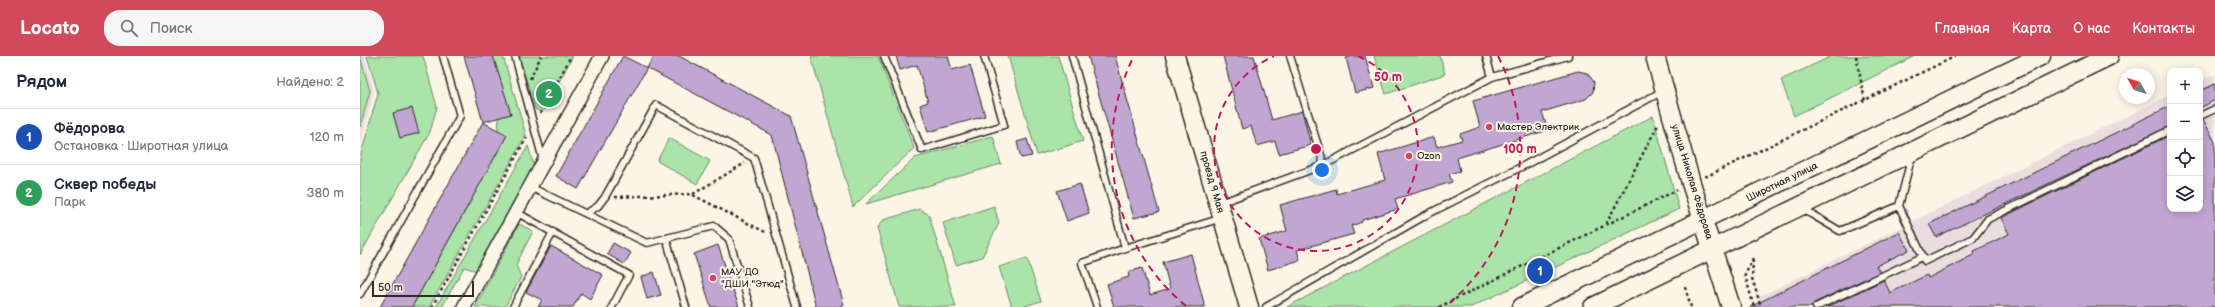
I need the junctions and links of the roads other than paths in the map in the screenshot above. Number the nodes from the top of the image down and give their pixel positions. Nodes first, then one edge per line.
1 (443, 56) edge
2 (515, 56) edge
3 (602, 56) edge
4 (884, 56) edge
5 (984, 56) edge
6 (1072, 56) edge
7 (1175, 56) edge
8 (1290, 56) edge
9 (1486, 56) edge
10 (1568, 56) edge
11 (1655, 56) edge
12 (2041, 56) edge
13 (2109, 56) edge
14 (1492, 77) junction
15 (1664, 90) junction
16 (2215, 109) edge
17 (2203, 115) edge
18 (2167, 131) edge
19 (1912, 152) junction
20 (543, 160) junction
21 (1324, 165) junction
22 (529, 187) junction
23 (1798, 206) junction
24 (1899, 206) junction
25 (1220, 210) junction
26 (516, 212) junction
27 (587, 213) junction
28 (1703, 220) junction
29 (553, 232) junction
30 (666, 238) junction
31 (1713, 247) junction
32 (1125, 248) junction
33 (1922, 257) junction
34 (360, 294) edge
35 (464, 307) edge
36 (513, 307) edge
37 (612, 307) edge
38 (686, 307) edge
39 (750, 307) edge
40 (798, 307) edge
41 (1097, 307) edge
42 (1249, 307) edge
43 (1266, 307) edge
44 (1522, 307) edge
45 (1594, 307) edge
46 (1731, 307) edge
47 (1816, 307) edge

1 - 34 lane
2 - 20 lane
3 - 20 street
4 - 5 lane
6 - 32 lane
7 - 25 main road, проезд 9 Мая
8 - 21 lane
9 - 14 lane
10 - 14 lane
11 - 15 main road, улица Николая Фёдорова
12 - 28 main road, Широтная улица
13 - 19 main road
14 - 21 lane
15 - 28 main road, улица Николая Фёдорова
15 - 43 lane
16 - 17 lane
18 - 33 lane
19 - 23 main road
19 - 24 lane
20 - 22 street
21 - 25 lane
22 - 26 street
22 - 27 lane
23 - 24 lane
23 - 31 main road
24 - 33 lane
25 - 32 lane
25 - 42 main road, проезд 9 Мая
26 - 29 lane
26 - 35 street
27 - 30 lane
27 - 40 lane
28 - 31 main road, улица Николая Фёдорова
28 - 44 main road, Широтная улица
29 - 36 lane
29 - 37 lane
30 - 38 lane
30 - 39 lane
31 - 45 main road
31 - 46 main road, улица Николая Фёдорова
32 - 41 lane
33 - 47 lane

